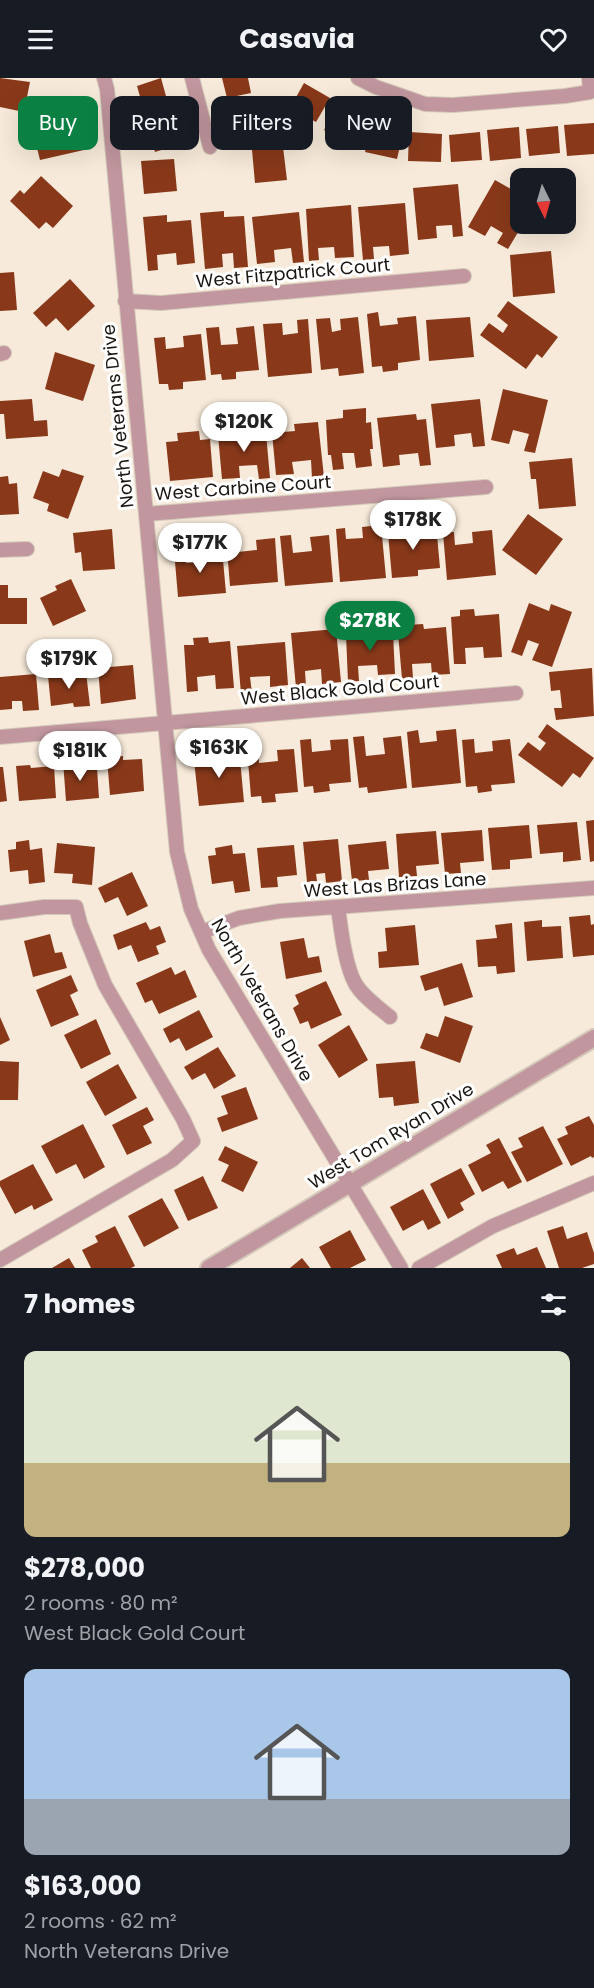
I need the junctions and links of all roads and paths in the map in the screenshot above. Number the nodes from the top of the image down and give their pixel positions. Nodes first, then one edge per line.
1 (104, 78) edge
2 (192, 78) edge
3 (358, 78) edge
4 (589, 85) edge
5 (210, 147) dead end
6 (464, 276) dead end
7 (125, 301) junction
8 (486, 487) dead end
9 (146, 514) junction
10 (27, 549) dead end
11 (0, 550) edge
12 (516, 693) dead end
13 (166, 722) junction
14 (0, 737) edge
15 (594, 888) edge
16 (338, 908) junction
17 (0, 913) edge
18 (201, 932) junction
19 (390, 1017) dead end
20 (594, 1038) edge
21 (594, 1183) edge
22 (349, 1184) junction
23 (0, 1260) edge
24 (208, 1268) edge
25 (401, 1268) edge
26 (419, 1268) edge

1 - 7 street, North Veterans Drive
2 - 5 street
3 - 4 street
6 - 7 street, West Fitzpatrick Court
7 - 9 street, North Veterans Drive
8 - 9 street, West Carbine Court
9 - 13 street, North Veterans Drive
10 - 11 street
12 - 13 street, West Black Gold Court
13 - 14 street, West Black Gold Court
13 - 18 street, North Veterans Drive
15 - 16 street, West Las Brizas Lane
16 - 18 street, West Las Brizas Lane
16 - 19 street
17 - 23 street
18 - 22 street, North Veterans Drive
20 - 22 street, West Tom Ryan Drive
21 - 26 street
22 - 24 street, West Tom Ryan Drive
22 - 25 street, North Veterans Drive

